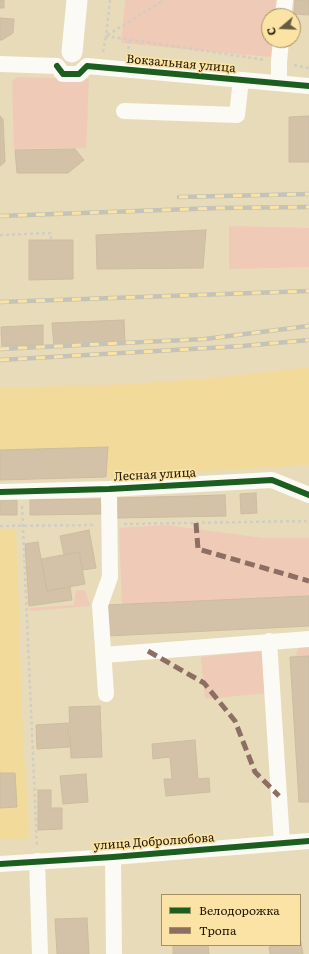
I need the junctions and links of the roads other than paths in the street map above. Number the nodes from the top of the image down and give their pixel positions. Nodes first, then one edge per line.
1 (77, 0) edge
2 (280, 48) edge
3 (72, 52) junction
4 (0, 64) edge
5 (58, 66) junction
6 (94, 67) junction
7 (241, 80) junction
8 (279, 83) junction
9 (309, 86) edge
10 (124, 111) dead end
11 (110, 489) junction
12 (0, 492) edge
13 (309, 494) edge
14 (309, 639) edge
15 (269, 641) junction
16 (104, 655) junction
17 (108, 686) dead end
18 (309, 841) edge
19 (282, 843) junction
20 (113, 857) junction
21 (37, 861) junction
22 (0, 864) edge
23 (40, 954) edge
24 (114, 954) edge

1 - 3 main road
2 - 8 street
3 - 5 street
3 - 6 street
4 - 5 street
5 - 6 street
6 - 7 street, Вокзальная улица
7 - 8 street, Вокзальная улица
7 - 10 street
8 - 9 street, Вокзальная улица
11 - 12 street, Лесная улица
11 - 13 street, Лесная улица
11 - 16 street
14 - 15 street
15 - 16 street
15 - 19 street
16 - 17 street
18 - 19 street, улица Добролюбова
19 - 20 street, улица Добролюбова
20 - 21 street, улица Добролюбова
20 - 24 street
21 - 22 street, улица Добролюбова
21 - 23 street

